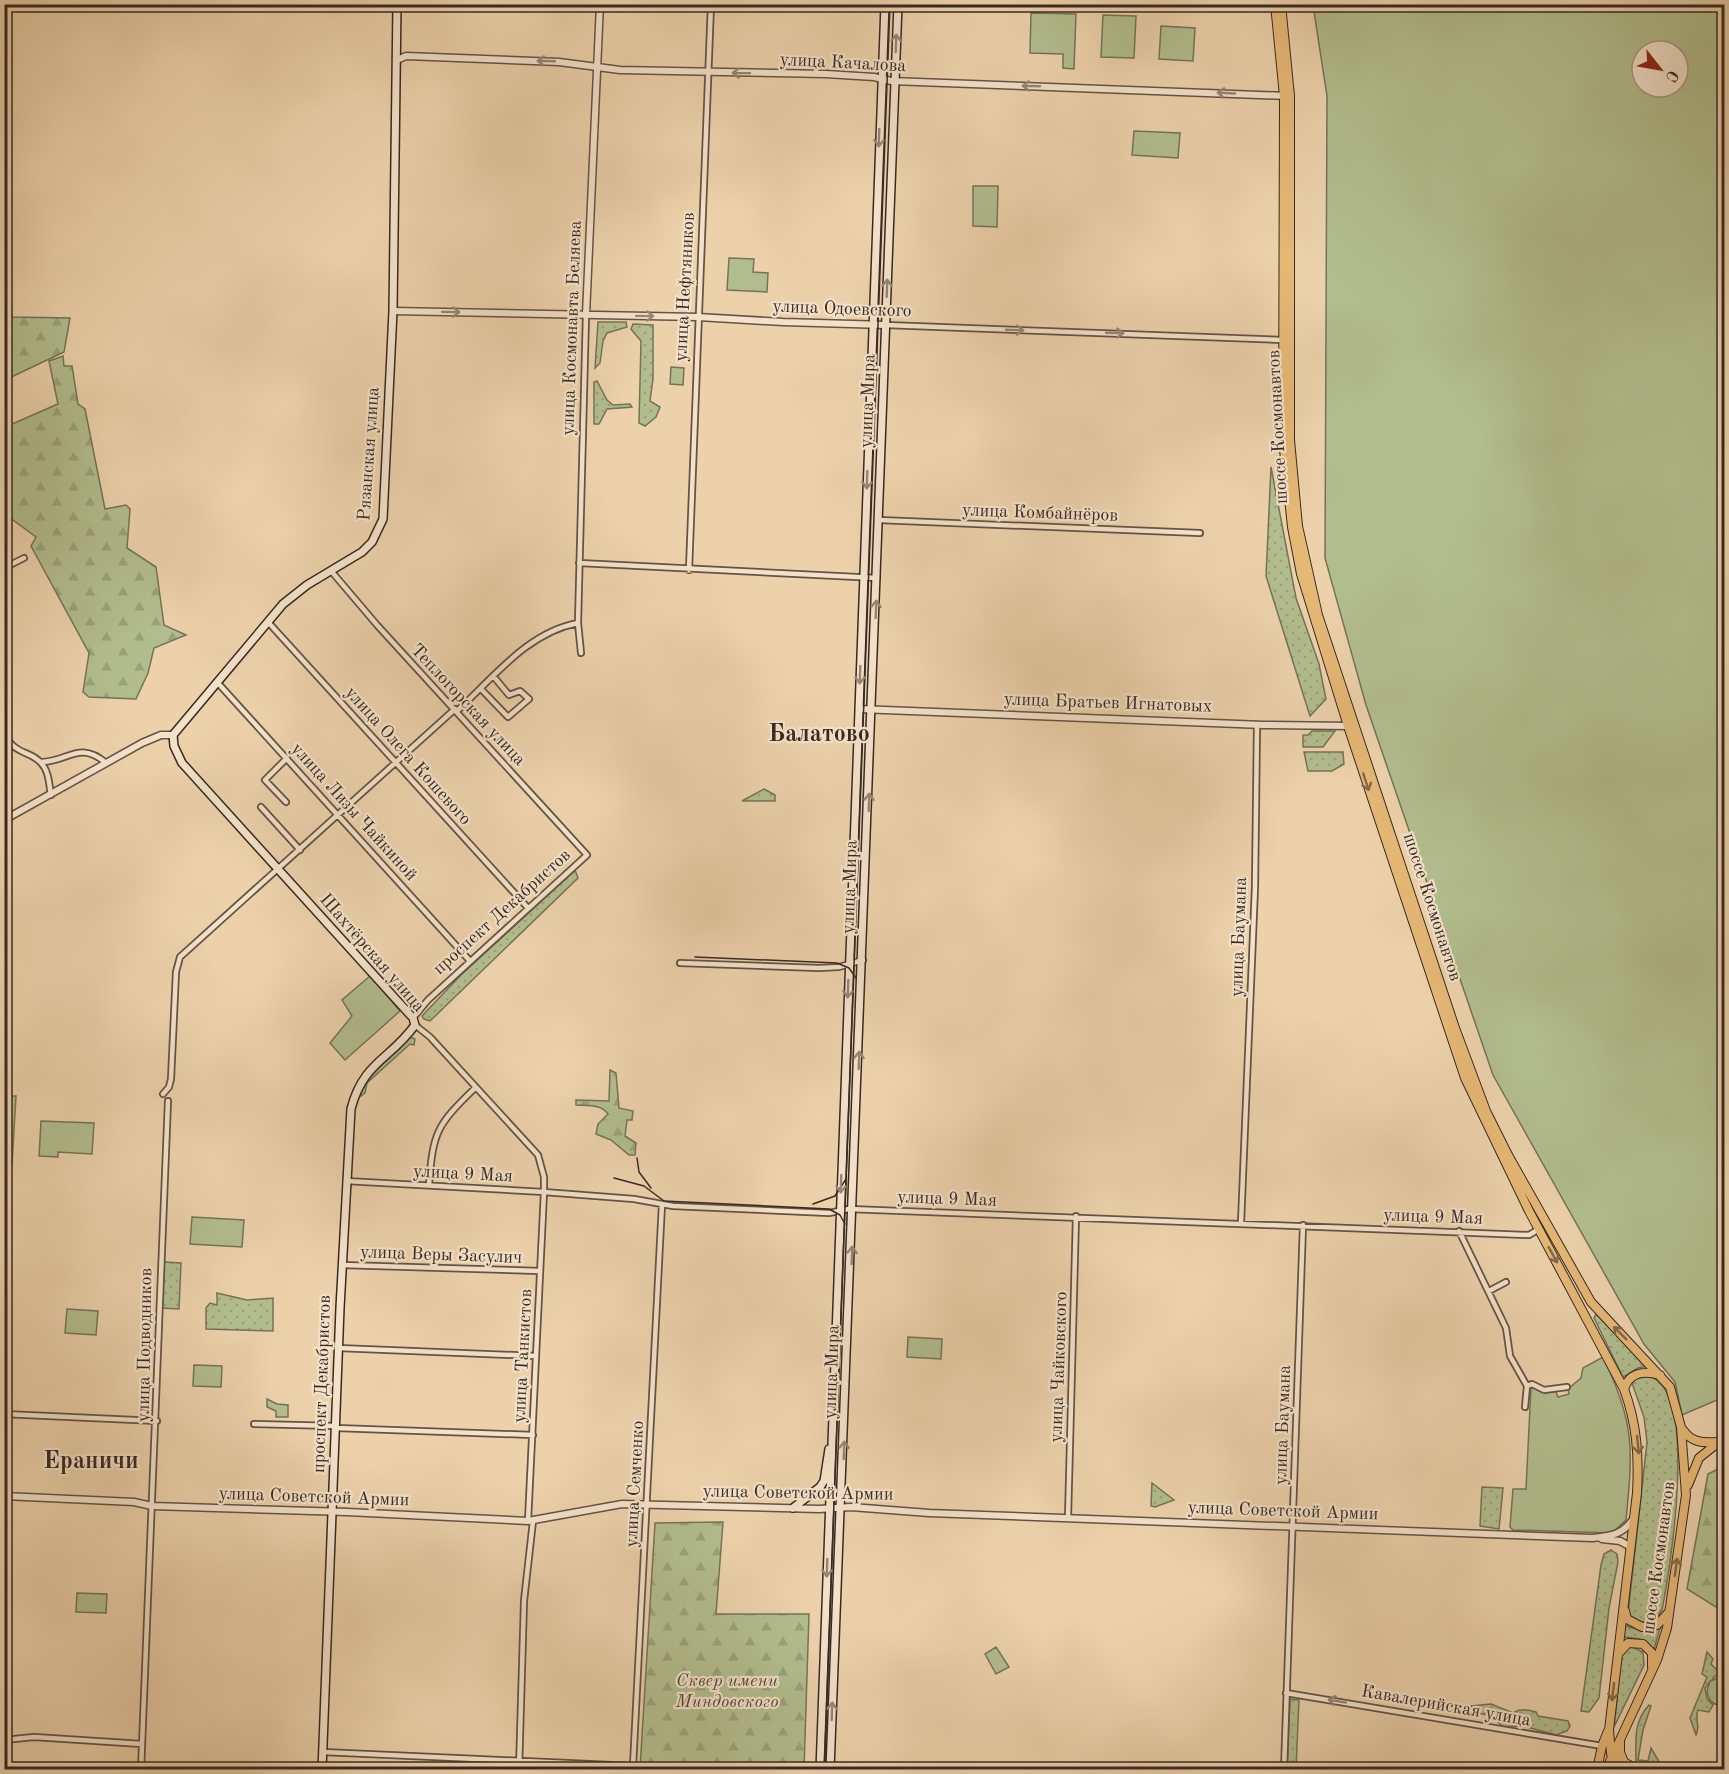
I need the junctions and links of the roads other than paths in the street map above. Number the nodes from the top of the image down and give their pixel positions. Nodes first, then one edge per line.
1 (397, 4) edge
2 (600, 4) edge
3 (711, 4) edge
4 (885, 4) edge
5 (898, 4) edge
6 (1275, 4) edge
7 (1281, 4) edge
8 (397, 60) junction
9 (597, 67) junction
10 (709, 73) junction
11 (882, 80) junction
12 (895, 81) junction
13 (1287, 96) junction
14 (393, 311) junction
15 (586, 315) junction
16 (698, 317) junction
17 (873, 324) junction
18 (886, 325) junction
19 (1286, 340) junction
20 (879, 520) junction
21 (1200, 533) dead end
22 (24, 558) dead end
23 (579, 563) junction
24 (4, 568) edge
25 (689, 570) junction
26 (332, 572) junction
27 (864, 578) junction
28 (877, 578) junction
29 (268, 622) junction
30 (578, 623) junction
31 (581, 652) dead end
32 (494, 676) junction
33 (217, 682) junction
34 (480, 689) junction
35 (859, 709) junction
36 (872, 709) junction
37 (456, 710) junction
38 (1257, 725) junction
39 (1352, 725) junction
40 (4, 734) edge
41 (173, 735) junction
42 (10, 745) junction
43 (5, 749) edge
44 (288, 758) junction
45 (41, 762) junction
46 (396, 762) junction
47 (106, 763) junction
48 (51, 795) junction
49 (286, 802) dead end
50 (261, 807) dead end
51 (340, 814) junction
52 (4, 820) edge
53 (300, 850) junction
54 (587, 855) joint
55 (279, 870) junction
56 (528, 908) junction
57 (863, 960) junction
58 (470, 961) junction
59 (680, 963) dead end
60 (849, 965) junction
61 (414, 1022) junction
62 (475, 1088) junction
63 (163, 1094) dead end
64 (168, 1101) dead end
65 (346, 1182) junction
66 (429, 1185) junction
67 (544, 1192) junction
68 (662, 1204) junction
69 (854, 1209) junction
70 (840, 1210) junction
71 (1076, 1216) junction
72 (1241, 1223) junction
73 (1303, 1225) junction
74 (1543, 1228) junction
75 (1459, 1231) junction
76 (342, 1265) junction
77 (540, 1271) junction
78 (1506, 1282) dead end
79 (1489, 1291) junction
80 (338, 1348) junction
81 (536, 1356) junction
82 (1662, 1375) junction
83 (1527, 1386) junction
84 (1567, 1387) dead end
85 (1624, 1389) junction
86 (1526, 1407) dead end
87 (4, 1414) edge
88 (157, 1421) junction
89 (254, 1424) dead end
90 (336, 1427) junction
91 (1681, 1427) junction
92 (532, 1436) junction
93 (1721, 1440) edge
94 (832, 1444) junction
95 (1686, 1495) junction
96 (4, 1496) edge
97 (648, 1504) junction
98 (152, 1506) junction
99 (793, 1508) junction
100 (840, 1508) junction
101 (829, 1509) junction
102 (333, 1512) junction
103 (1635, 1516) junction
104 (1068, 1518) junction
105 (530, 1521) junction
106 (1292, 1526) junction
107 (1592, 1538) junction
108 (1631, 1547) junction
109 (1624, 1610) junction
110 (1670, 1611) junction
111 (1618, 1655) junction
112 (1651, 1674) junction
113 (1286, 1693) junction
114 (1609, 1730) junction
115 (1620, 1734) junction
116 (4, 1740) edge
117 (142, 1744) junction
118 (1602, 1746) junction
119 (323, 1752) junction
120 (1611, 1754) junction
121 (519, 1761) junction
122 (4, 1762) edge
123 (6, 1770) edge
124 (141, 1770) edge
125 (322, 1770) edge
126 (519, 1770) edge
127 (820, 1770) edge
128 (830, 1770) edge
129 (1284, 1770) edge
130 (1597, 1770) edge
131 (1606, 1770) edge
132 (1622, 1770) edge
133 (1667, 1770) edge

1 - 8 main road, Рязанская улица
2 - 9 street, улица Космонавта Беляева
3 - 10 street, улица Нефтяников
4 - 11 main road, улица Мира
12 -> 5 main road, улица Мира
6 - 13 main road, шоссе Космонавтов
7 - 13 main road, шоссе Космонавтов
9 -> 8 street, улица Качалова
8 - 14 main road, Рязанская улица
9 - 10 street, улица Качалова
9 - 15 street, улица Космонавта Беляева
11 -> 10 street, улица Качалова
10 - 16 street, улица Нефтяников
11 - 12 street, улица Качалова
11 -> 17 main road, улица Мира
13 -> 12 street, улица Качалова
18 -> 12 main road, улица Мира
13 - 19 main road, шоссе Космонавтов
14 -> 15 street, улица Одоевского
14 - 26 main road, Рязанская улица
15 -> 16 street, улица Одоевского
15 - 23 street, улица Космонавта Беляева
16 - 17 street, улица Одоевского
16 - 25 street, улица Нефтяников
17 - 18 street, улица Одоевского
17 -> 27 main road, улица Мира
18 -> 19 street, улица Одоевского
18 - 20 main road, улица Мира
19 - 39 main road, шоссе Космонавтов
20 - 21 street, улица Комбайнёров
20 - 28 main road, улица Мира
22 - 24 street
23 - 25 street
23 - 30 street, улица Космонавта Беляева
25 - 27 street
26 - 29 main road, Рязанская улица
26 - 37 street, Теплогорская улица
27 - 28 street
27 -> 35 main road, улица Мира
36 -> 28 main road, улица Мира
29 - 33 main road, Рязанская улица
29 - 46 street, улица Олега Кошевого
30 - 31 street, улица Космонавта Беляева
30 - 32 street
32 - 34 street
32 - 34 street
33 - 41 main road, Рязанская улица
33 - 44 street, улица Лизы Чайкиной
34 - 37 street
35 - 36 street, улица Братьев Игнатовых
35 - 60 main road, улица Мира
36 - 38 street, улица Братьев Игнатовых
57 -> 36 main road, улица Мира
37 - 46 street
37 - 54 street, Теплогорская улица
38 - 39 street, улица Братьев Игнатовых
38 - 72 street, улица Баумана
39 - 74 main road, шоссе Космонавтов
40 - 42 street
41 - 47 street
41 - 55 main road, Шахтёрская улица
42 - 43 street
42 - 45 street
44 - 49 street
44 - 51 street, улица Лизы Чайкиной
45 - 47 street
45 - 48 street
46 - 51 street
46 - 56 street, улица Олега Кошевого
47 - 48 street
48 - 52 street
50 - 53 street
51 - 53 street
51 - 58 street, улица Лизы Чайкиной
53 - 55 street
54 - 56 street, проспект Декабристов
55 - 61 main road, Шахтёрская улица
55 - 63 street
56 - 58 street, проспект Декабристов
57 - 60 street
69 -> 57 main road, улица Мира
58 - 61 street, проспект Декабристов
59 - 60 street
60 -> 70 main road, улица Мира
61 - 62 street, Шахтёрская улица
61 - 65 main road, проспект Декабристов
62 - 66 street
62 - 67 street, Шахтёрская улица
64 - 88 street, улица Подводников
65 - 66 street, улица 9 Мая
65 - 76 main road, проспект Декабристов
66 - 67 street, улица 9 Мая
67 - 68 street, улица 9 Мая
67 - 77 street, улица Танкистов
68 - 70 street, улица 9 Мая
68 - 97 street, улица Семченко
69 - 70 street, улица 9 Мая
69 - 71 street, улица 9 Мая
100 -> 69 main road, улица Мира
70 - 94 main road, улица Мира
71 - 72 street, улица 9 Мая
71 - 104 street, улица Чайковского
72 - 73 street, улица 9 Мая
73 - 75 street, улица 9 Мая
73 - 106 street, улица Баумана
74 - 75 street, улица 9 Мая
82 -> 74 main road, шоссе Космонавтов
74 -> 85 main road, шоссе Космонавтов
75 - 79 street
76 - 77 street, улица Веры Засулич
76 - 80 main road, проспект Декабристов
77 - 81 street, улица Танкистов
78 - 79 street
79 - 83 street
80 - 81 street
80 - 90 main road, проспект Декабристов
81 - 92 street, улица Танкистов
82 - 85 main road
82 - 91 main road, шоссе Космонавтов
83 - 84 street
83 - 86 street
85 -> 103 main road, шоссе Космонавтов
87 - 88 street
88 - 98 street, улица Подводников
89 - 90 street
90 - 92 street
90 - 102 main road, проспект Декабристов
91 - 93 main road
91 - 95 main road, шоссе Космонавтов
92 - 105 street, улица Танкистов
93 - 95 main road
94 - 99 main road
94 - 101 main road, улица Мира
110 -> 95 main road, шоссе Космонавтов
96 - 98 street, улица Советской Армии
97 - 99 street, улица Советской Армии
97 - 105 street, улица Советской Армии
97 - 121 street, улица Семченко
98 - 102 street, улица Советской Армии
98 - 117 street, улица Подводников
99 - 101 street, улица Советской Армии
100 - 101 street, улица Советской Армии
100 - 104 street, улица Советской Армии
128 -> 100 main road, улица Мира
101 -> 127 main road, улица Мира
102 - 105 street, улица Советской Армии
102 - 119 main road, проспект Декабристов
103 - 107 street, улица Советской Армии
103 - 108 main road, шоссе Космонавтов
104 - 106 street, улица Советской Армии
105 - 121 street, улица Танкистов
106 - 107 street, улица Советской Армии
106 - 113 street, улица Баумана
107 - 108 street, улица Советской Армии
108 - 109 main road, шоссе Космонавтов
109 - 110 main road
109 - 111 main road, шоссе Космонавтов
110 - 112 main road, шоссе Космонавтов
111 - 112 main road
111 -> 114 main road, шоссе Космонавтов
112 - 115 main road, шоссе Космонавтов
118 -> 113 street, Кавалерийская улица
113 - 129 street, улица Баумана
114 - 118 main road, шоссе Космонавтов
114 - 120 main road, шоссе Космонавтов
115 - 120 main road, шоссе Космонавтов
115 - 133 main road
116 - 117 street
117 - 124 street, улица Подводников
118 - 130 main road, шоссе Космонавтов
119 - 121 street
119 - 125 main road, проспект Декабристов
120 - 131 main road, шоссе Космонавтов
120 - 132 main road
121 - 126 street, улица Танкистов
122 - 123 main road

